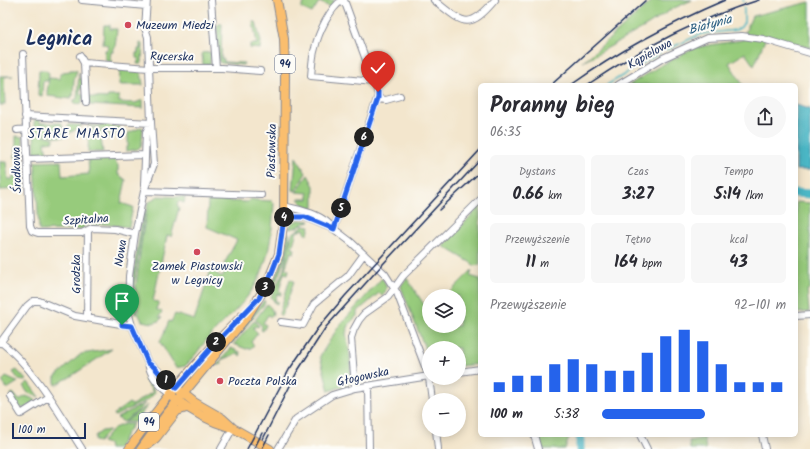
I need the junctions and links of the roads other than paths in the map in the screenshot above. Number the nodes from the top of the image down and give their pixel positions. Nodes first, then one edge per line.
1 (82, 0) edge
2 (211, 0) edge
3 (277, 0) edge
4 (344, 0) edge
5 (434, 0) edge
6 (495, 0) edge
7 (147, 3) edge
8 (810, 53) edge
9 (24, 54) dead end
10 (80, 56) dead end
11 (84, 63) junction
12 (149, 68) junction
13 (216, 68) junction
14 (260, 72) dead end
15 (374, 82) junction
16 (621, 83) edge
17 (400, 96) dead end
18 (378, 99) junction
19 (86, 102) dead end
20 (25, 116) junction
21 (151, 123) junction
22 (26, 129) junction
23 (17, 130) dead end
24 (144, 155) junction
25 (28, 159) junction
26 (144, 168) junction
27 (152, 168) junction
28 (144, 191) junction
29 (261, 195) dead end
30 (478, 202) edge
31 (284, 206) junction
32 (284, 217) junction
33 (334, 229) junction
34 (88, 230) junction
35 (38, 233) joint
36 (135, 234) junction
37 (364, 254) junction
38 (394, 288) junction
39 (259, 298) junction
40 (810, 315) edge
41 (798, 316) edge
42 (87, 318) junction
43 (281, 322) dead end
44 (132, 326) junction
45 (0, 343) edge
46 (422, 359) edge
47 (148, 363) junction
48 (478, 369) edge
49 (466, 371) edge
50 (422, 378) edge
51 (368, 386) junction
52 (176, 388) junction
53 (355, 388) junction
54 (183, 394) junction
55 (10, 396) dead end
56 (48, 397) junction
57 (174, 398) junction
58 (186, 408) junction
59 (234, 428) junction
60 (437, 437) edge
61 (535, 437) edge
62 (641, 437) edge
63 (762, 437) edge
64 (82, 449) edge
65 (129, 449) edge
66 (141, 449) edge
67 (221, 449) edge
68 (270, 449) edge
69 (278, 449) edge
70 (369, 449) edge
71 (438, 449) edge
72 (538, 449) edge
73 (647, 449) edge
74 (765, 449) edge

1 - 7 street
2 - 13 street
3 - 31 main road, Piastowska / 94
4 - 15 street
4 - 15 street
5 - 6 street
7 - 12 street
8 - 16 street, Kąpielowa
9 - 20 street, Środkowa
10 - 11 street
11 - 12 street, Rycerska
11 - 19 street
12 - 13 street, Rycerska
12 - 21 street
13 - 14 street, Rycerska
15 - 18 street
17 - 18 street
18 - 33 street
20 - 21 street
20 - 22 street, Środkowa
21 - 24 street
21 - 27 street
22 - 23 street
22 - 25 street, Środkowa
24 - 25 street
24 - 26 street
25 - 35 street, Środkowa
26 - 27 street
26 - 28 street
27 - 28 street
28 - 29 street
28 - 36 street, Nowa
30 - 38 street
31 - 32 main road, Piastowska / 94
31 - 33 street
32 - 33 street
32 - 39 main road, Piastowska / 94
33 - 37 street
34 - 35 street, Szpitalna
34 - 36 street, Szpitalna
34 - 42 street, Grodzka
36 - 44 street, Nowa
37 - 38 street
37 - 43 street
38 - 46 street
38 - 53 street
39 - 52 main road, Piastowska / 94
39 - 54 main road, Piastowska / 94
40 - 41 street
42 - 44 street
42 - 45 street
44 - 47 street, Nowa
45 - 56 street
47 - 52 street, Nowa
47 - 57 street, Nowa
48 - 49 street
50 - 51 street, Głogowska
51 - 53 street, Głogowska
51 - 70 street
52 - 54 main road
52 - 57 main road, 94
53 - 69 street, Głogowska
54 - 57 main road, 94
54 - 59 main road
55 - 56 street
56 - 64 street
57 - 58 main road
57 - 65 main road, 94
57 - 66 main road, 94
58 - 59 main road
58 - 66 main road, 94
59 - 67 street
59 - 68 main road
60 - 71 street
61 - 72 street
62 - 73 street
63 - 74 street

